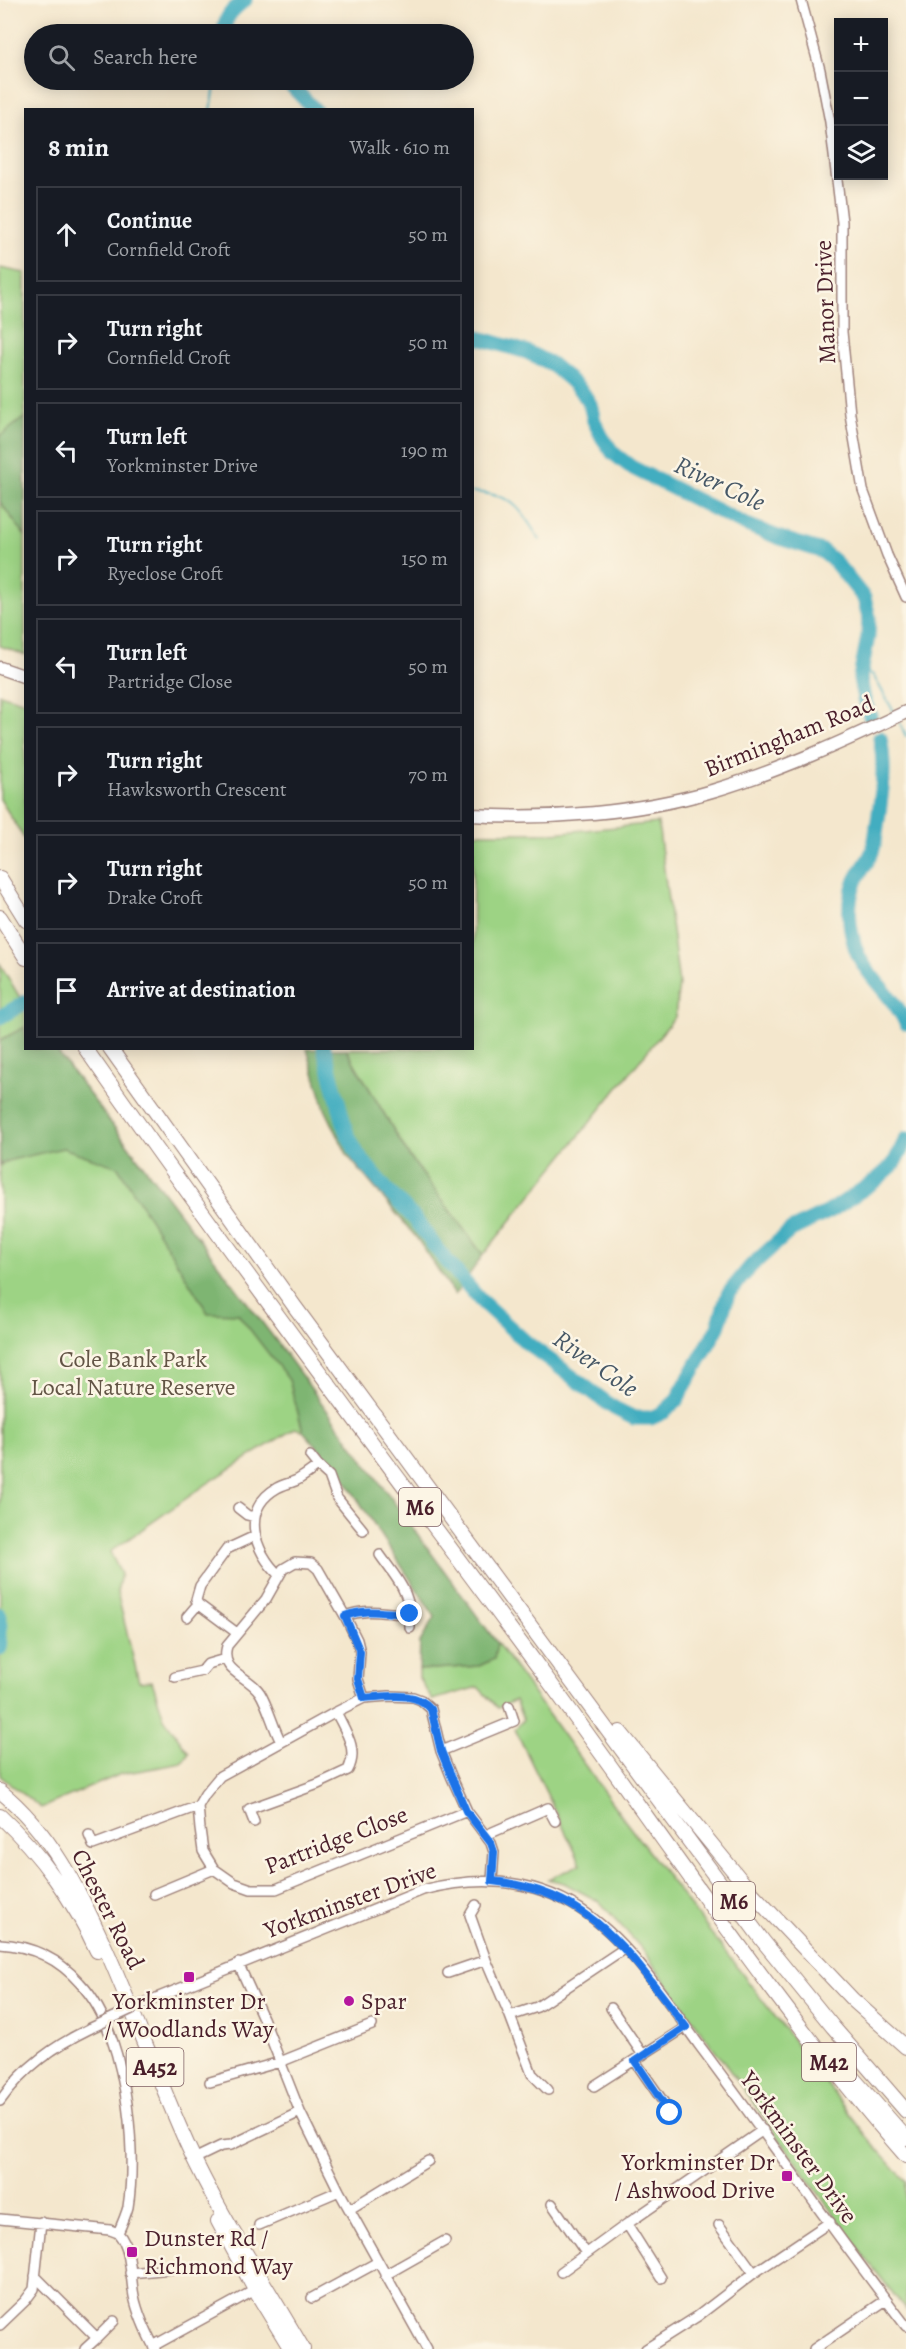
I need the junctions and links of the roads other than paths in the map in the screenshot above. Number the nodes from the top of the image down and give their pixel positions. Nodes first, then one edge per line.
1 (801, 0) edge
2 (906, 597) edge
3 (0, 668) edge
4 (24, 676) edge
5 (902, 713) edge
6 (474, 815) edge
7 (0, 878) edge
8 (0, 917) edge
9 (24, 917) edge
10 (24, 955) edge
11 (86, 1050) edge
12 (111, 1050) edge
13 (310, 1456) dead end
14 (318, 1466) junction
15 (238, 1508) dead end
16 (255, 1517) junction
17 (363, 1530) dead end
18 (255, 1536) junction
19 (380, 1555) dead end
20 (279, 1575) junction
21 (198, 1604) junction
22 (410, 1614) junction
23 (345, 1616) junction
24 (187, 1617) dead end
25 (410, 1628) dead end
26 (237, 1633) junction
27 (225, 1659) junction
28 (175, 1677) dead end
29 (574, 1682) junction
30 (364, 1698) junction
31 (508, 1706) dead end
32 (336, 1712) junction
33 (281, 1742) junction
34 (441, 1751) junction
35 (0, 1791) edge
36 (198, 1806) junction
37 (466, 1811) junction
38 (0, 1816) edge
39 (555, 1821) dead end
40 (254, 1822) dead end
41 (89, 1834) dead end
42 (486, 1835) junction
43 (214, 1869) junction
44 (492, 1881) junction
45 (154, 1894) dead end
46 (476, 1905) dead end
47 (0, 1944) edge
48 (624, 1948) junction
49 (486, 1960) junction
50 (238, 1963) junction
51 (756, 1965) junction
52 (448, 1973) dead end
53 (611, 2008) dead end
54 (510, 2016) junction
55 (372, 2025) dead end
56 (686, 2027) junction
57 (906, 2047) edge
58 (639, 2058) junction
59 (280, 2062) junction
60 (210, 2082) dead end
61 (594, 2086) dead end
62 (548, 2090) dead end
63 (0, 2101) edge
64 (906, 2110) edge
65 (300, 2112) junction
66 (670, 2113) dead end
67 (763, 2130) junction
68 (906, 2138) edge
69 (906, 2156) edge
70 (194, 2159) junction
71 (428, 2161) dead end
72 (339, 2191) junction
73 (552, 2204) dead end
74 (350, 2209) junction
75 (0, 2219) edge
76 (41, 2222) junction
77 (830, 2222) junction
78 (627, 2224) junction
79 (259, 2225) dead end
80 (718, 2225) dead end
81 (118, 2233) junction
82 (445, 2241) dead end
83 (586, 2253) junction
84 (378, 2262) junction
85 (171, 2269) dead end
86 (561, 2272) dead end
87 (130, 2273) junction
88 (754, 2273) junction
89 (35, 2276) junction
90 (385, 2276) junction
91 (661, 2278) dead end
92 (255, 2290) junction
93 (312, 2298) dead end
94 (886, 2300) junction
95 (114, 2321) dead end
96 (0, 2325) edge
97 (906, 2326) edge
98 (97, 2338) junction
99 (154, 2348) edge
100 (85, 2349) edge
101 (291, 2349) edge
102 (303, 2349) edge
103 (427, 2349) edge
104 (646, 2349) edge
105 (814, 2349) edge

1 - 2 street, Manor Drive
3 - 4 main road
5 - 6 main road, Birmingham Road
7 - 9 highway
8 - 10 highway
11 - 51 highway, M6
12 - 29 highway, M6
13 - 14 street
14 - 16 street
14 - 17 street
15 - 16 street
16 - 18 street
18 - 20 street
18 - 21 street
19 - 22 street
20 - 23 street
20 - 26 street
21 - 24 street
21 - 26 street
22 - 23 street
22 - 25 street
23 - 30 street
26 - 27 street
27 - 28 street
27 - 33 street
29 - 57 highway, M6
29 - 64 highway, M6
30 - 32 street
30 - 34 street
31 - 34 street
32 - 33 street
32 - 40 street
33 - 36 street
34 - 37 street
35 - 70 highway, Chester Road / A452
36 - 41 street
36 - 43 street
37 - 42 street
37 - 43 street, Partridge Close
38 - 92 highway, Chester Road / A452
39 - 42 street
42 - 44 street
43 - 45 street
44 - 48 street, Yorkminster Drive
44 - 50 street, Yorkminster Drive
46 - 49 street
47 - 81 street
48 - 54 street
48 - 56 street, Yorkminster Drive
49 - 52 street
49 - 54 street
50 - 59 street
50 - 63 street, Yorkminster Drive, bridge
51 - 68 highway, M6
51 - 69 highway, M42
53 - 58 street
54 - 62 street
55 - 59 street
56 - 58 street
56 - 67 street, Yorkminster Drive
58 - 61 street
58 - 66 street
59 - 60 street
59 - 65 street
65 - 70 street
65 - 72 street
67 - 77 street, Yorkminster Drive
67 - 78 street
70 - 102 highway, Chester Road / A452
71 - 74 street
72 - 74 street
72 - 79 street
73 - 83 street
74 - 84 street
75 - 76 street
76 - 81 street
76 - 89 street
77 - 88 street
77 - 94 street, Yorkminster Drive
78 - 83 street
78 - 91 street
80 - 88 street
81 - 87 street
82 - 90 street
83 - 86 street
84 - 90 street
84 - 93 street
85 - 87 street
87 - 99 street
88 - 104 street
89 - 96 street
89 - 98 street
90 - 103 street
92 - 99 street
92 - 101 highway, Chester Road / A452
94 - 97 street, Yorkminster Drive
94 - 105 street
95 - 98 street
98 - 100 street

